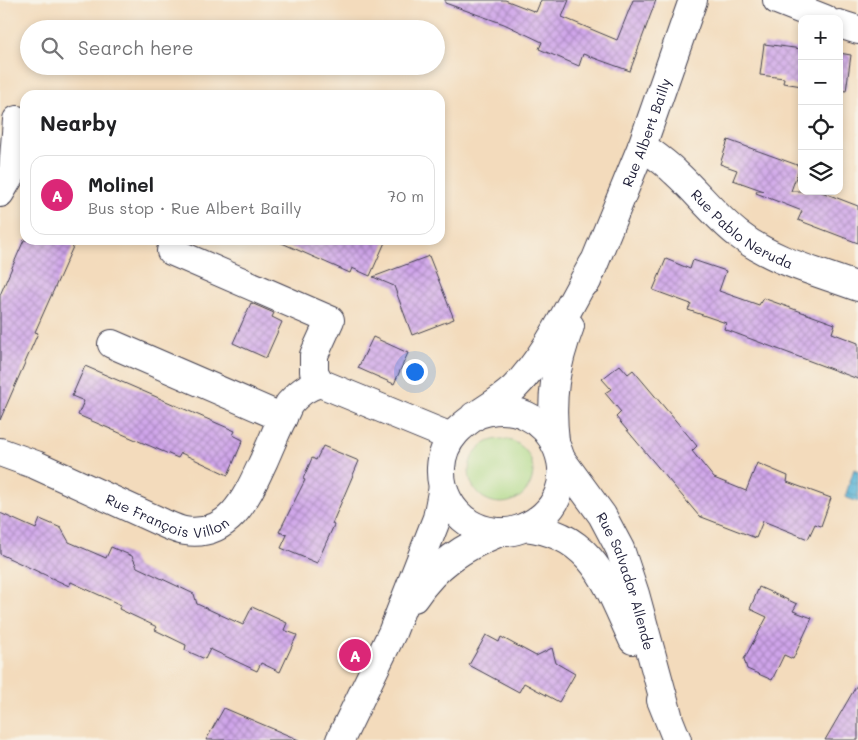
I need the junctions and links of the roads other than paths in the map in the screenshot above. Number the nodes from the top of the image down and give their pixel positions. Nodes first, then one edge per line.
1 (693, 0) edge
2 (777, 0) edge
3 (815, 15) edge
4 (843, 25) edge
5 (858, 30) edge
6 (17, 120) dead end
7 (642, 146) junction
8 (13, 179) edge
9 (171, 251) dead end
10 (593, 264) junction
11 (858, 287) edge
12 (112, 344) dead end
13 (320, 383) junction
14 (474, 416) junction
15 (283, 418) junction
16 (451, 437) junction
17 (558, 450) junction
18 (0, 452) edge
19 (443, 487) junction
20 (513, 529) junction
21 (392, 633) junction
22 (668, 715) junction
23 (340, 740) edge
24 (678, 740) edge

1 - 7 main road, Rue Albert Bailly
2 - 3 main road
4 - 5 main road
6 - 8 main road
7 - 10 main road, Rue Albert Bailly
7 - 11 main road, Rue Pablo Neruda
9 - 13 main road
10 - 14 main road
10 - 17 main road
12 - 15 main road
13 - 15 main road, Rue François Villon
13 - 16 main road
14 - 16 main road
14 - 17 main road
15 - 18 main road, Rue François Villon
16 - 19 main road
17 - 20 main road
17 - 22 main road, Rue Salvador Allende
19 - 20 main road
19 - 21 main road
20 - 21 main road
20 - 22 main road, Rue Salvador Allende
21 - 23 main road
22 - 24 main road, Rue Salvador Allende

